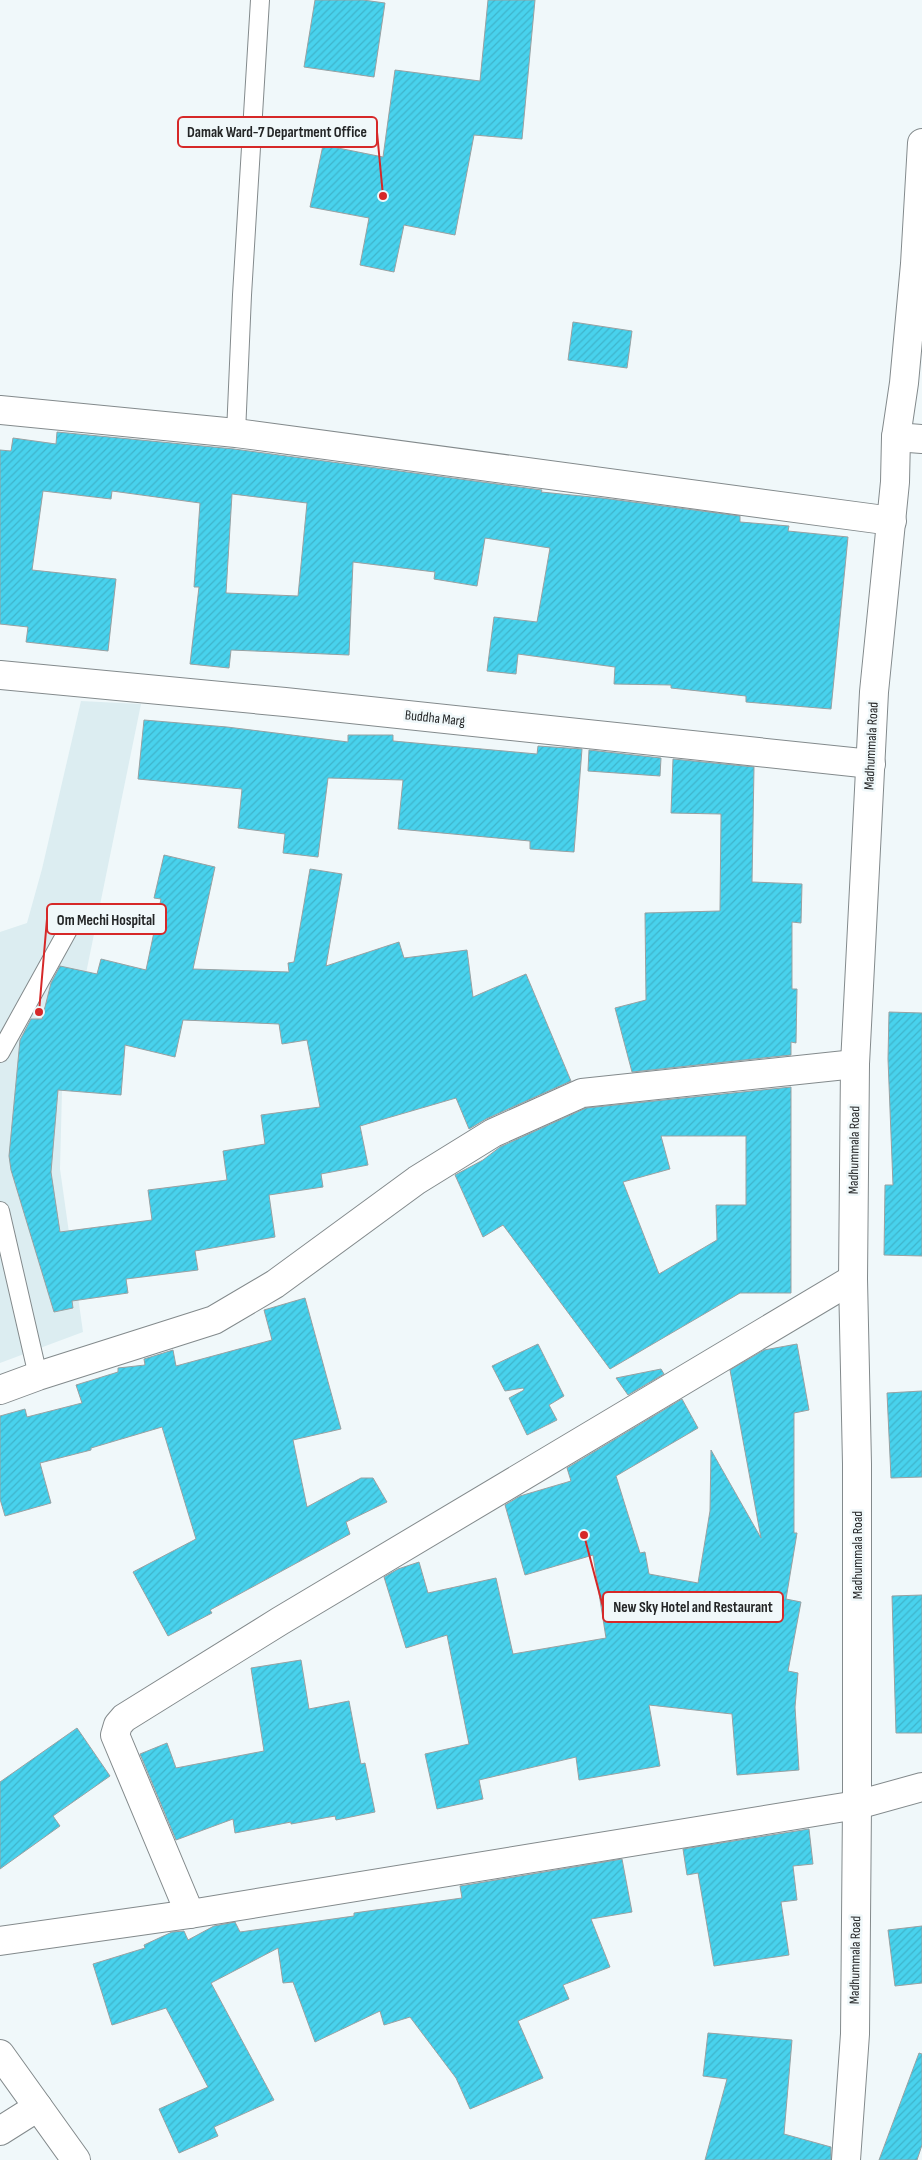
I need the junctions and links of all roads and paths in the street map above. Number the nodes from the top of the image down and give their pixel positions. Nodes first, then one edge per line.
1 (260, 0) edge
2 (922, 143) edge
3 (919, 264) edge
4 (0, 410) edge
5 (236, 433) junction
6 (909, 438) edge
7 (892, 521) junction
8 (0, 675) edge
9 (870, 764) junction
10 (68, 930) dead end
11 (0, 1053) edge
12 (855, 1064) junction
13 (0, 1211) edge
14 (853, 1278) junction
15 (38, 1376) junction
16 (0, 1390) edge
17 (922, 1787) edge
18 (857, 1805) junction
19 (190, 1914) junction
20 (0, 1941) edge
21 (0, 2054) edge
22 (38, 2107) junction
23 (0, 2130) edge
24 (76, 2160) edge
25 (846, 2160) edge

1 - 5 lane
2 - 3 street, Madhummala Road
3 - 6 street, Madhummala Road
4 - 5 street
5 - 7 street
6 - 7 street, Madhummala Road
7 - 9 street, Madhummala Road
8 - 9 street, Buddha Marg
9 - 12 street, Madhummala Road
10 - 11 lane
12 - 14 street, Madhummala Road
12 - 15 street
13 - 15 lane
14 - 18 street, Madhummala Road
14 - 19 street
15 - 16 street
17 - 18 street
18 - 19 street
18 - 25 street, Madhummala Road
19 - 20 street
21 - 22 street
22 - 23 street
22 - 24 street

